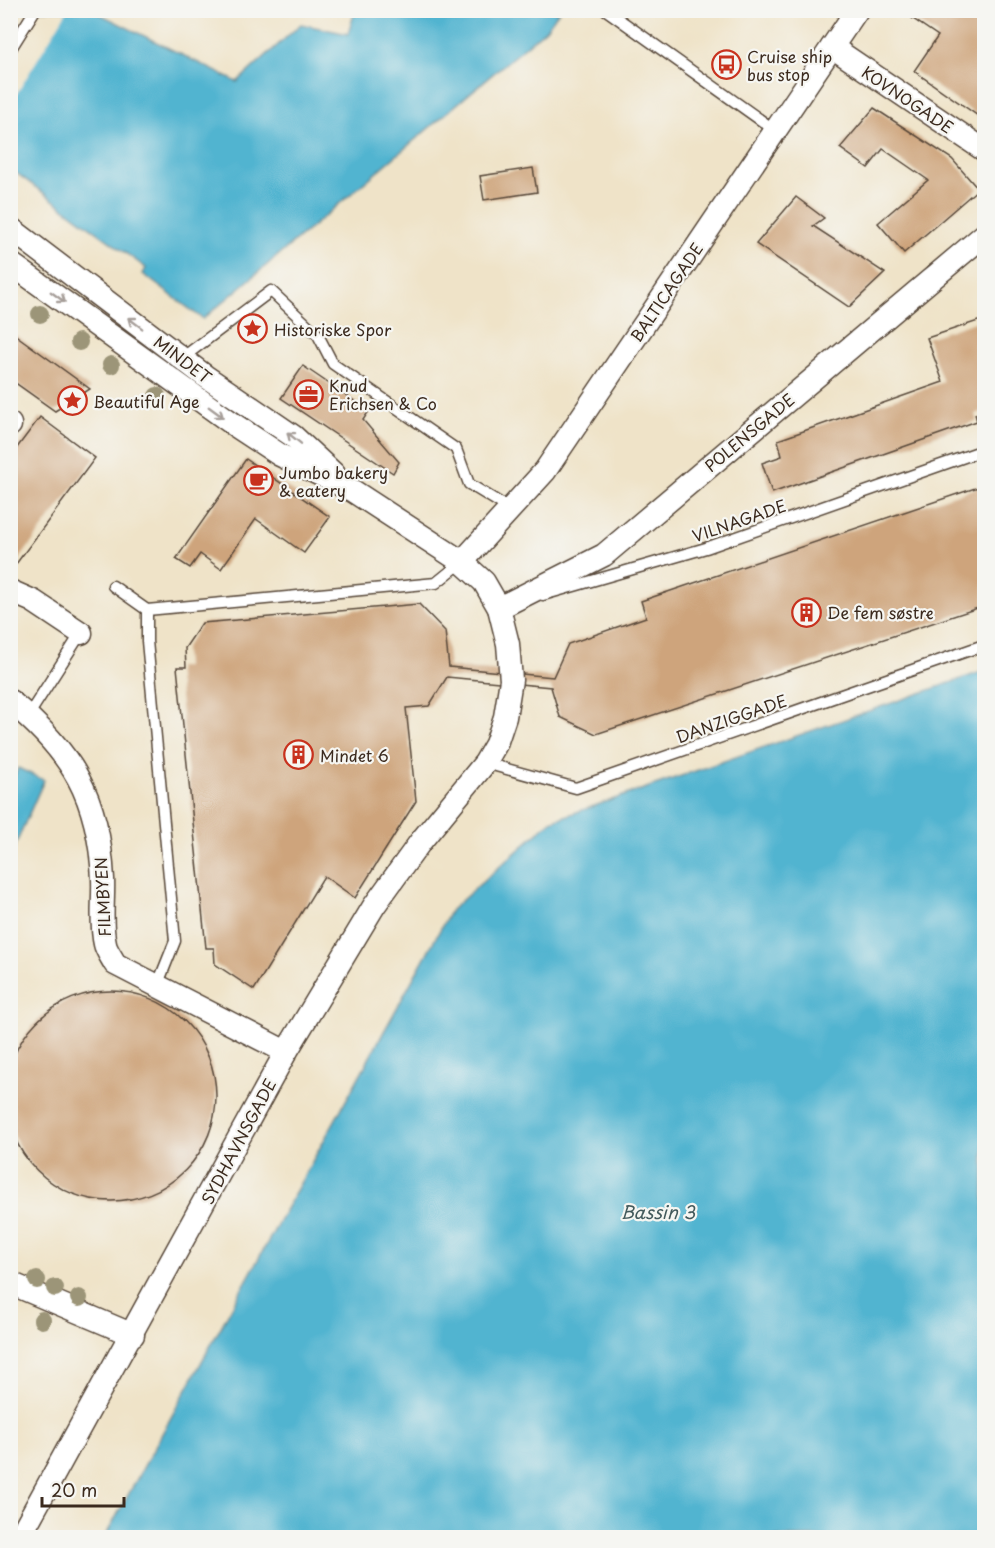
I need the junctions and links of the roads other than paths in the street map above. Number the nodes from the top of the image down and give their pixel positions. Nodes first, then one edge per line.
1 (35, 10) edge
2 (606, 10) edge
3 (857, 10) edge
4 (832, 48) junction
5 (10, 50) edge
6 (776, 131) junction
7 (984, 150) edge
8 (10, 228) edge
9 (983, 238) edge
10 (10, 263) edge
11 (182, 358) junction
12 (984, 450) edge
13 (353, 491) junction
14 (510, 509) junction
15 (462, 562) junction
16 (113, 586) dead end
17 (10, 591) edge
18 (499, 608) junction
19 (147, 610) junction
20 (81, 633) joint
21 (984, 645) edge
22 (10, 701) edge
23 (28, 716) junction
24 (485, 763) junction
25 (157, 986) junction
26 (286, 1052) junction
27 (10, 1283) edge
28 (133, 1335) junction
29 (19, 1538) edge

1 - 5 lane
2 - 6 lane
3 - 4 street, BALTICAGADE
4 - 6 street, BALTICAGADE
4 - 7 street, KOVNOGADE
6 - 14 street, BALTICAGADE
11 -> 8 street, MINDET
9 - 18 street, POLENSGADE
10 -> 13 street, MINDET
13 -> 11 street, MINDET
11 - 14 lane
12 - 18 lane, VILNAGADE
13 - 15 street, MINDET
14 - 15 street, BALTICAGADE
15 - 18 street, MINDET
15 - 19 lane
16 - 19 lane
17 - 20 street
18 - 24 street, MINDET
19 - 25 lane
20 - 23 lane
21 - 24 lane, DANZIGGADE
22 - 23 street, FILMBYEN
23 - 25 street, FILMBYEN
24 - 26 street, SYDHAVNSGADE
25 - 26 street, FILMBYEN
26 - 28 street, SYDHAVNSGADE
27 - 28 street
28 - 29 street, SYDHAVNSGADE

